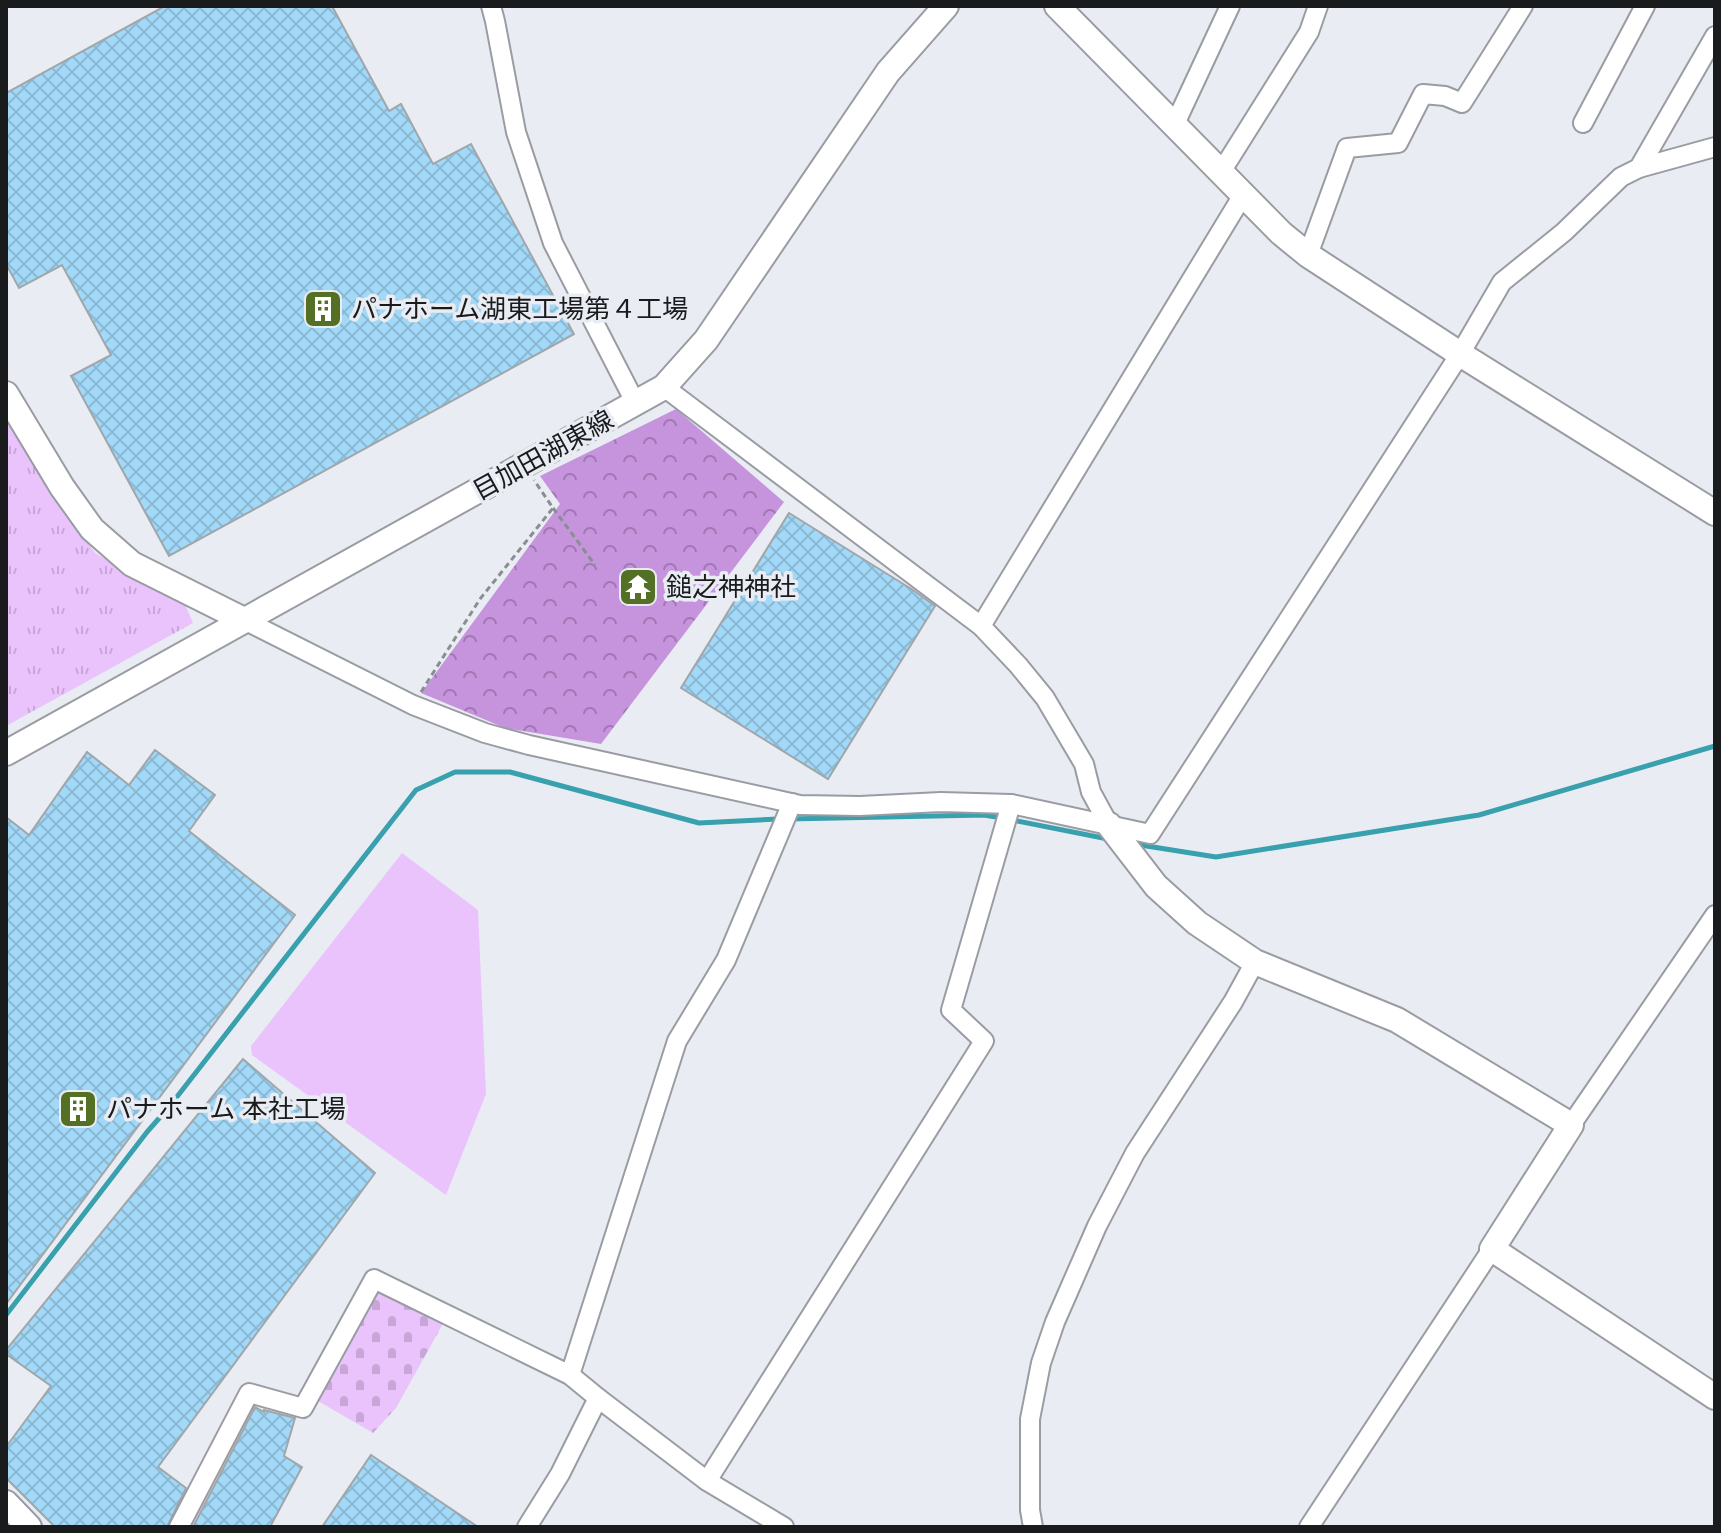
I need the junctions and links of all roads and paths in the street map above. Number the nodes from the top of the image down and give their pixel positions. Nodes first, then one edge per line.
1 (491, 6) edge
2 (946, 6) edge
3 (1057, 6) edge
4 (1230, 6) edge
5 (1318, 6) edge
6 (1523, 6) edge
7 (1645, 6) edge
8 (1715, 36) edge
9 (1583, 123) dead end
10 (1174, 126) junction
11 (1715, 147) edge
12 (1639, 168) junction
13 (1221, 172) junction
14 (1243, 195) junction
15 (1308, 255) junction
16 (1460, 354) junction
17 (664, 387) junction
18 (6, 394) edge
19 (636, 404) junction
20 (524, 466) junction
21 (553, 508) junction
22 (1715, 513) edge
23 (595, 565) dead end
24 (244, 620) junction
25 (981, 626) junction
26 (413, 705) junction
27 (6, 753) edge
28 (792, 803) junction
29 (1008, 813) junction
30 (1109, 825) junction
31 (1715, 915) edge
32 (1255, 962) junction
33 (1571, 1125) junction
34 (1492, 1249) junction
35 (570, 1375) junction
36 (1715, 1397) edge
37 (598, 1398) junction
38 (707, 1481) junction
39 (6, 1503) edge
40 (29, 1527) edge
41 (179, 1527) edge
42 (527, 1527) edge
43 (784, 1527) edge
44 (1033, 1527) edge
45 (1309, 1527) edge

1 - 19 street
2 - 17 street, 目加田湖東線
3 - 10 street
4 - 10 street
5 - 13 street
6 - 15 street
7 - 9 street
8 - 12 street
10 - 13 street
11 - 12 street
12 - 16 street
13 - 14 street
14 - 15 street
14 - 25 street
15 - 16 street
16 - 22 street
16 - 30 street
17 - 19 street, 目加田湖東線
17 - 25 street
18 - 24 street
19 - 20 street, 目加田湖東線
20 - 21 path
20 - 24 street, 目加田湖東線
21 - 23 path
21 - 26 path
24 - 26 street
24 - 27 street, 目加田湖東線
25 - 30 street
26 - 28 street
28 - 29 street
28 - 35 street
29 - 30 street
29 - 38 street
30 - 32 street
31 - 33 street
32 - 33 street
32 - 44 street
33 - 34 street
34 - 36 street
34 - 45 street
35 - 37 street
35 - 41 street
37 - 38 street
37 - 42 street
38 - 43 street
39 - 40 street

